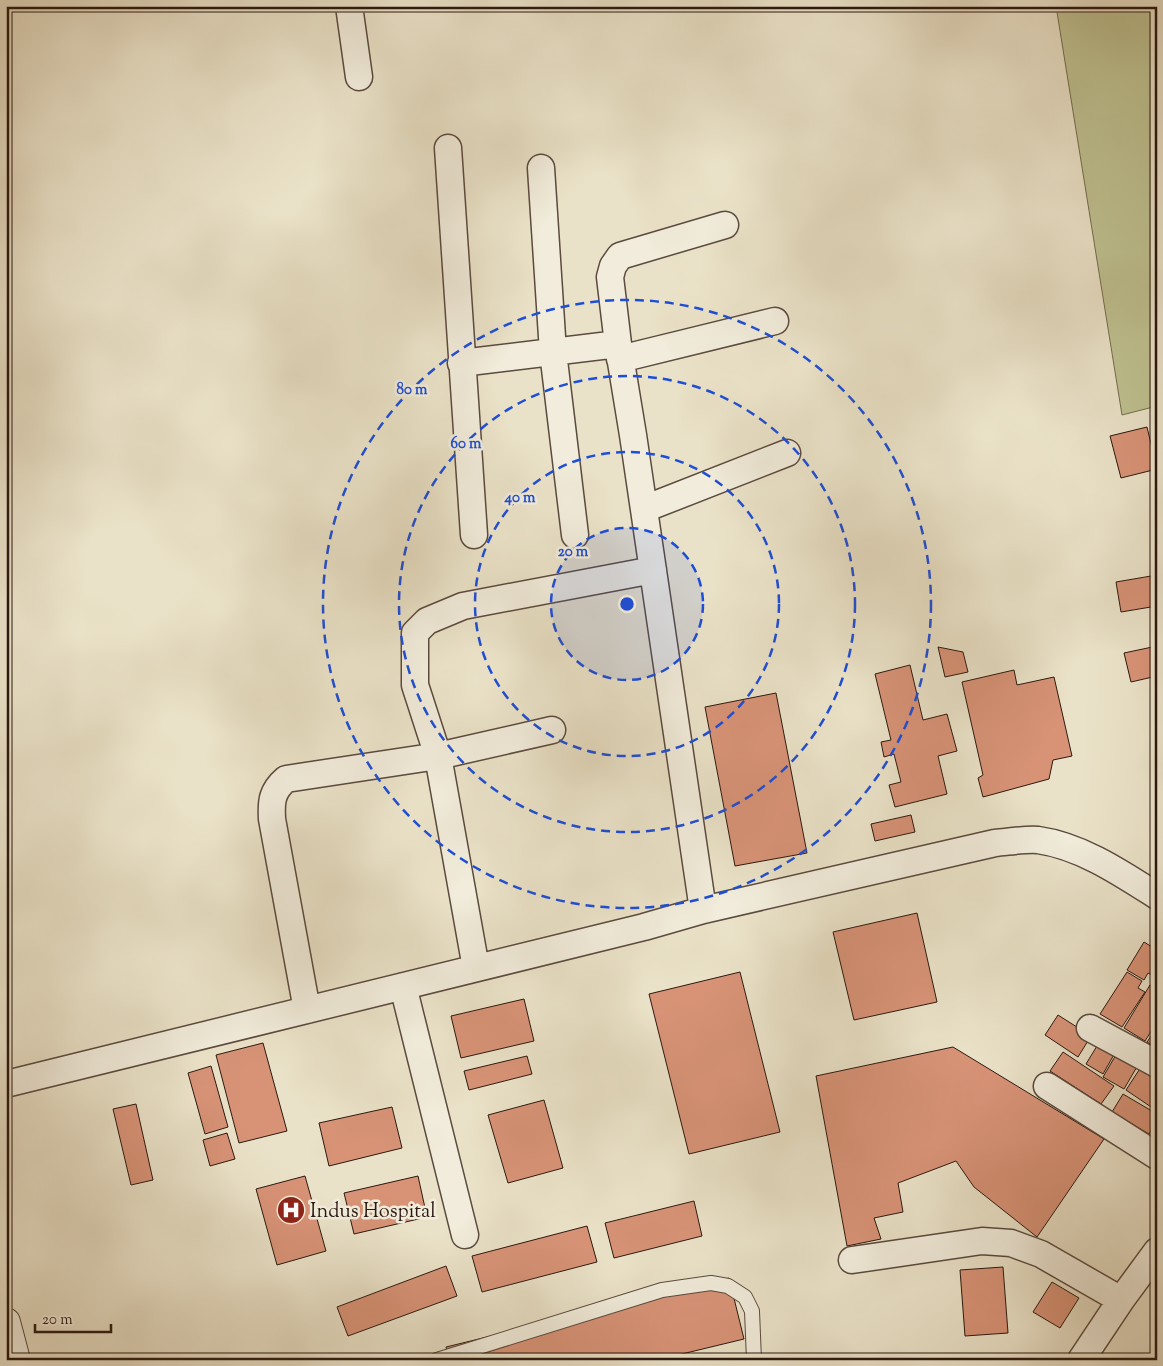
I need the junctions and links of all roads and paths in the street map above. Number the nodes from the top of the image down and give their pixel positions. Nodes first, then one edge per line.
1 (349, 6) edge
2 (359, 77) dead end
3 (448, 148) dead end
4 (541, 168) dead end
5 (725, 225) dead end
6 (775, 321) dead end
7 (619, 351) junction
8 (553, 352) junction
9 (461, 363) junction
10 (787, 453) dead end
11 (644, 509) junction
12 (474, 535) dead end
13 (575, 535) dead end
14 (653, 570) junction
15 (552, 730) dead end
16 (438, 756) junction
17 (1157, 896) edge
18 (703, 910) junction
19 (476, 968) junction
20 (403, 986) junction
21 (307, 1010) junction
22 (1090, 1028) dead end
23 (1157, 1064) edge
24 (6, 1084) edge
25 (1047, 1086) dead end
26 (1157, 1156) edge
27 (465, 1235) dead end
28 (1157, 1251) edge
29 (852, 1260) dead end
30 (1121, 1300) junction
31 (6, 1322) edge
32 (16, 1360) edge
33 (437, 1360) edge
34 (754, 1360) edge
35 (1081, 1360) edge

1 - 2 street
3 - 9 street
4 - 8 street
5 - 7 street
6 - 7 street
7 - 8 street
7 - 11 street
8 - 9 street
8 - 13 street
9 - 12 street
10 - 11 street
11 - 14 street
14 - 16 street
14 - 18 street
15 - 16 street
16 - 19 street
16 - 21 street
17 - 18 street
18 - 19 street
19 - 20 street
20 - 21 street
20 - 27 street
21 - 24 street
22 - 23 street
25 - 26 street
28 - 30 street
29 - 30 street
30 - 35 street
31 - 32 street
33 - 34 lane

